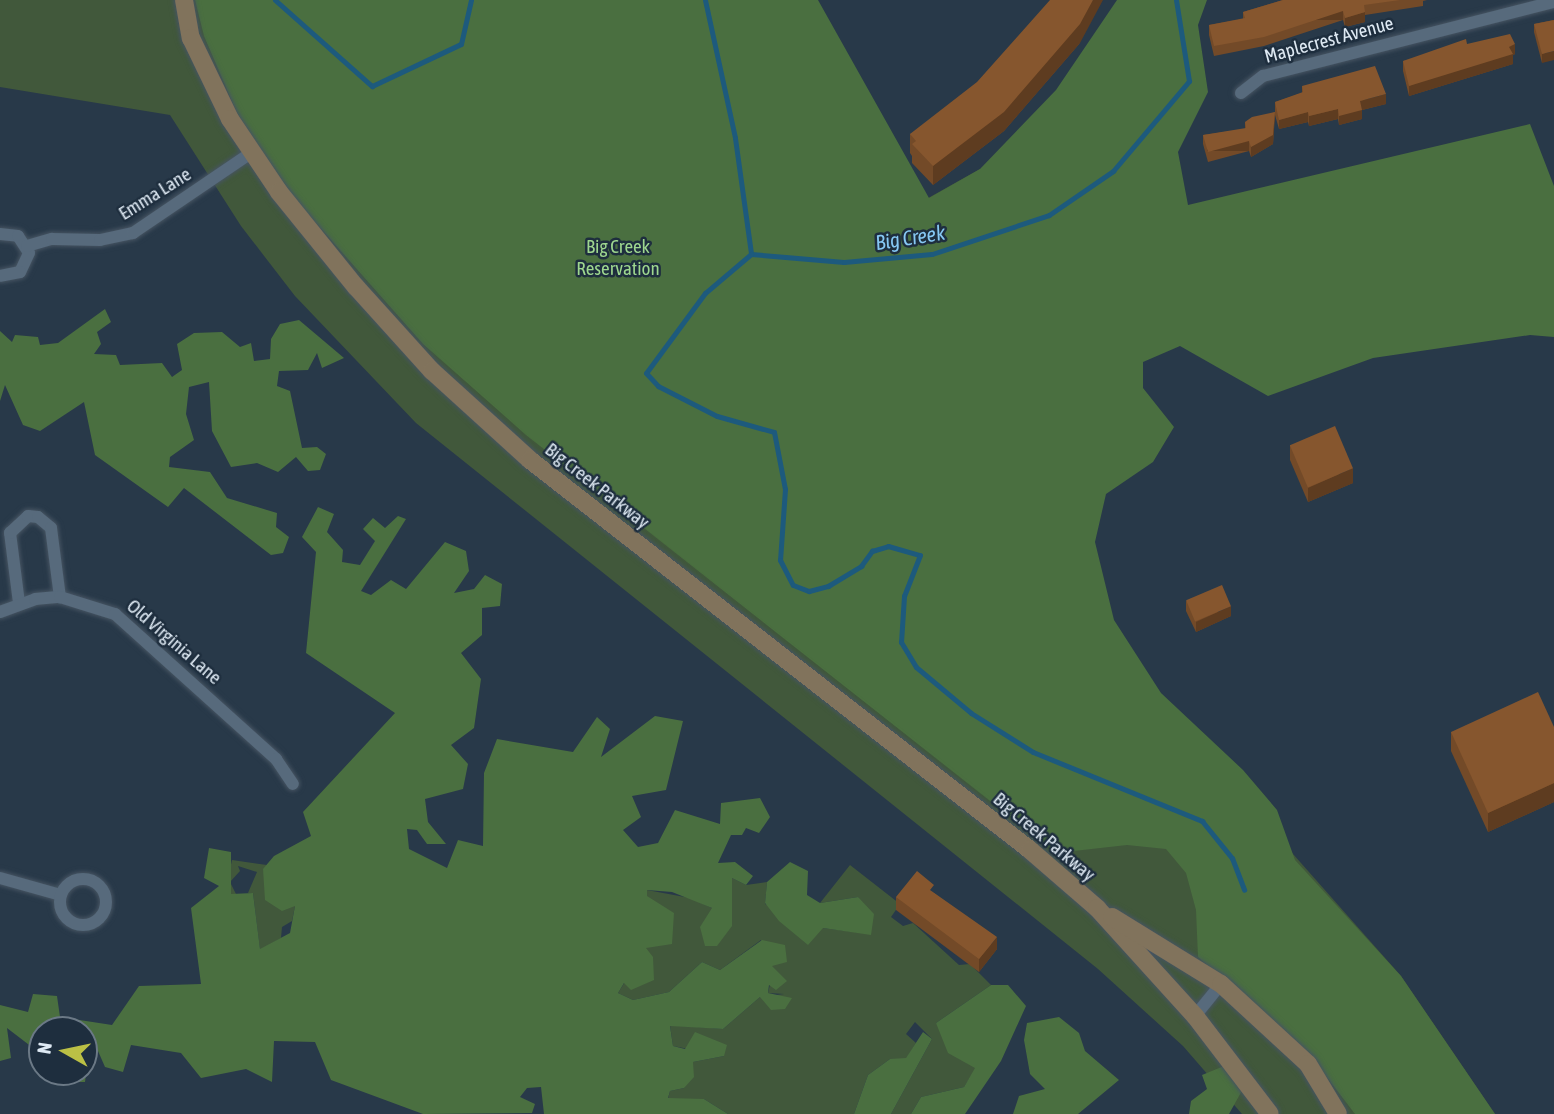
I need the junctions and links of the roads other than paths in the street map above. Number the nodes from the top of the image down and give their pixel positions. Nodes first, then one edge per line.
1 (184, 0) edge
2 (1554, 2) edge
3 (1241, 93) dead end
4 (252, 152) junction
5 (0, 234) edge
6 (27, 246) junction
7 (0, 276) edge
8 (60, 597) junction
9 (19, 603) junction
10 (0, 612) edge
11 (293, 784) dead end
12 (0, 878) edge
13 (61, 895) dead end
14 (1097, 908) junction
15 (1221, 984) junction
16 (1195, 1016) junction
17 (1270, 1114) edge
18 (1338, 1114) edge

1 - 4 street, Big Creek Parkway
2 - 3 street, Maplecrest Avenue
4 - 6 street, Emma Lane
4 - 14 street, Big Creek Parkway
5 - 6 street
6 - 7 street
8 - 9 street, Old Virginia Lane
8 - 9 street
8 - 11 street, Old Virginia Lane
9 - 10 street, Old Virginia Lane
12 - 13 street
14 - 15 street, Big Creek Parkway
14 - 16 street, Big Creek Parkway
15 - 16 street
15 - 18 street, Big Creek Parkway
16 - 17 street, Big Creek Parkway

